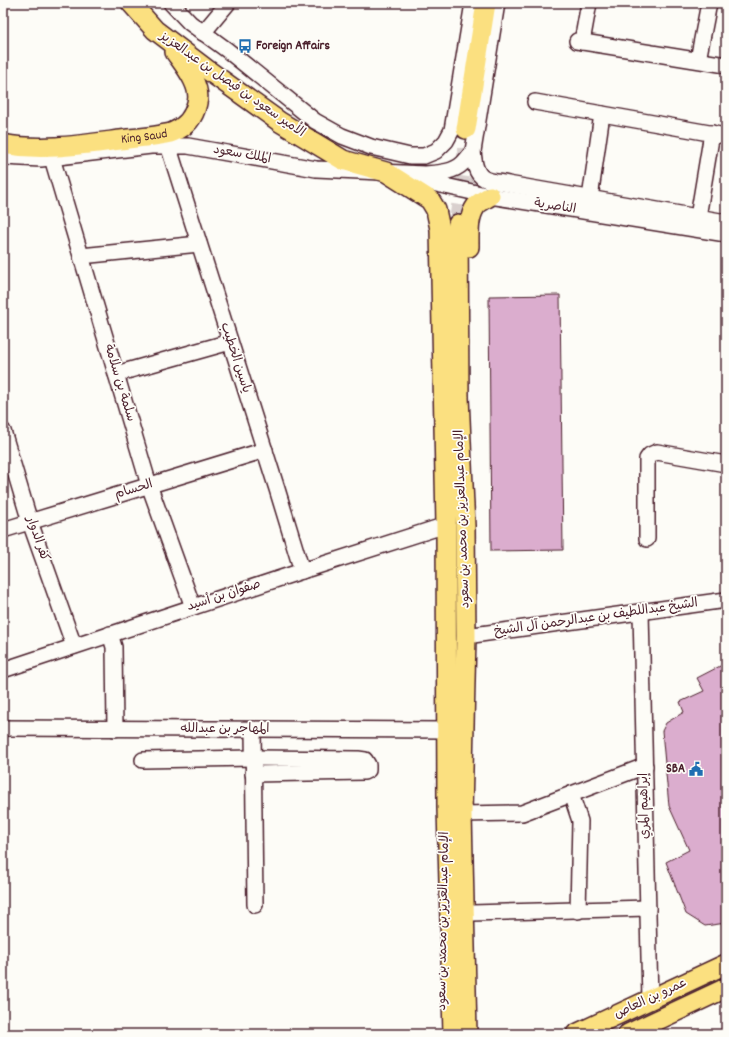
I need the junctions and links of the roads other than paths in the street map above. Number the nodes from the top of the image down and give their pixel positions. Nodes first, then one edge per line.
1 (131, 3) edge
2 (171, 3) edge
3 (228, 3) edge
4 (473, 3) edge
5 (486, 3) edge
6 (497, 3) edge
7 (588, 3) edge
8 (709, 3) edge
9 (203, 33) junction
10 (166, 39) junction
11 (698, 60) junction
12 (726, 65) edge
13 (535, 102) dead end
14 (602, 114) junction
15 (466, 128) tunnel mouth
16 (719, 135) edge
17 (3, 144) edge
18 (168, 145) junction
19 (474, 151) junction
20 (3, 157) edge
21 (52, 158) junction
22 (386, 172) junction
23 (490, 196) junction
24 (590, 198) junction
25 (698, 217) junction
26 (726, 222) edge
27 (449, 226) junction
28 (726, 234) edge
29 (199, 244) junction
30 (81, 256) junction
31 (230, 342) junction
32 (116, 374) junction
33 (3, 431) edge
34 (265, 450) junction
35 (726, 464) edge
36 (149, 485) junction
37 (30, 522) junction
38 (446, 525) junction
39 (465, 526) junction
40 (3, 530) edge
41 (647, 539) dead end
42 (302, 571) junction
43 (726, 600) edge
44 (193, 607) junction
45 (641, 612) junction
46 (110, 634) junction
47 (466, 636) junction
48 (74, 646) junction
49 (3, 670) edge
50 (3, 728) edge
51 (116, 728) junction
52 (253, 729) junction
53 (447, 730) junction
54 (253, 758) junction
55 (143, 760) dead end
56 (644, 766) junction
57 (253, 774) junction
58 (571, 794) junction
59 (455, 811) junction
60 (255, 905) dead end
61 (648, 908) junction
62 (578, 910) junction
63 (472, 913) junction
64 (726, 964) edge
65 (726, 988) edge
66 (650, 1000) junction
67 (632, 1033) edge
68 (442, 1034) edge
69 (453, 1034) edge
70 (467, 1034) edge
71 (477, 1034) edge
72 (576, 1034) edge

1 - 10 main road, الأمير سعود بن فيصل بن عبدالعزيز
2 - 9 street
3 - 9 street
4 - 9 street
5 - 15 main road
6 - 19 street
7 - 11 street
8 - 11 street
10 - 17 main road, King Saud
10 - 22 main road, الأمير سعود بن فيصل بن عبدالعزيز
11 - 12 street
13 - 14 street
14 - 16 street
14 - 24 street
16 - 25 street
18 - 21 street, الملك سعود
18 - 22 street, الملك سعود
18 - 29 street, ياسين الخطيب
19 - 22 street, الملك سعود
19 - 24 street, الناصرية
20 - 21 street, الملك سعود
21 - 30 street, سلمة بن سلامة
22 - 23 street, الناصرية
22 - 27 main road, الأمير سعود بن فيصل بن عبدالعزيز
23 - 28 street, الناصرية
23 - 39 main road
24 - 25 street, الناصرية
25 - 26 street, الناصرية
27 - 38 main road, الإمام عبدالعزيز بن محمد بن سعود
27 - 39 main road, الإمام عبدالعزيز بن محمد بن سعود
29 - 30 street
29 - 31 street, ياسين الخطيب
30 - 32 street, سلمة بن سلامة
31 - 32 street
31 - 34 street, ياسين الخطيب
32 - 36 street, سلمة بن سلامة
33 - 37 street, كفر الدوار
34 - 36 street, الحسام
34 - 42 street, ياسين الخطيب
35 - 41 street
36 - 37 street, الحسام
36 - 44 street, سلمة بن سلامة
37 - 40 street, الحسام
37 - 48 street, كفر الدوار
38 - 42 street, صفوان بن أسيد
38 - 53 main road, الإمام عبدالعزيز بن محمد بن سعود
39 - 47 main road, الإمام عبدالعزيز بن محمد بن سعود
42 - 44 street, صفوان بن أسيد
43 - 45 street, الشيخ عبداللطيف بن عبدالرحمن آل الشيخ
44 - 46 street, صفوان بن أسيد
45 - 47 street, الشيخ عبداللطيف بن عبدالرحمن آل الشيخ
45 - 56 street, إبراهيم المري
46 - 48 street, صفوان بن أسيد
46 - 51 street
47 - 59 main road, الإمام عبدالعزيز بن محمد بن سعود
48 - 49 street, صفوان بن أسيد
50 - 51 street, المهاجر بن عبدالله
51 - 52 street, المهاجر بن عبدالله
52 - 53 street, المهاجر بن عبدالله
52 - 54 street
53 - 59 main road, الإمام عبدالعزيز بن محمد بن سعود
54 - 55 street
54 - 57 street
54 - 57 street
56 - 58 street
56 - 61 street, إبراهيم المري
57 - 60 street
58 - 59 street
58 - 62 street
59 - 63 main road, الإمام عبدالعزيز بن محمد بن سعود
59 - 68 main road, الإمام عبدالعزيز بن محمد بن سعود
59 - 69 main road, الإمام عبدالعزيز بن محمد بن سعود
59 - 70 main road, الإمام عبدالعزيز بن محمد بن سعود
61 - 62 street
61 - 66 street, إبراهيم المري
62 - 63 street
63 - 71 main road, الإمام عبدالعزيز بن محمد بن سعود
64 - 66 main road, عمرو بن العاص
65 - 67 main road, عمرو بن العاص
66 - 72 main road, عمرو بن العاص

